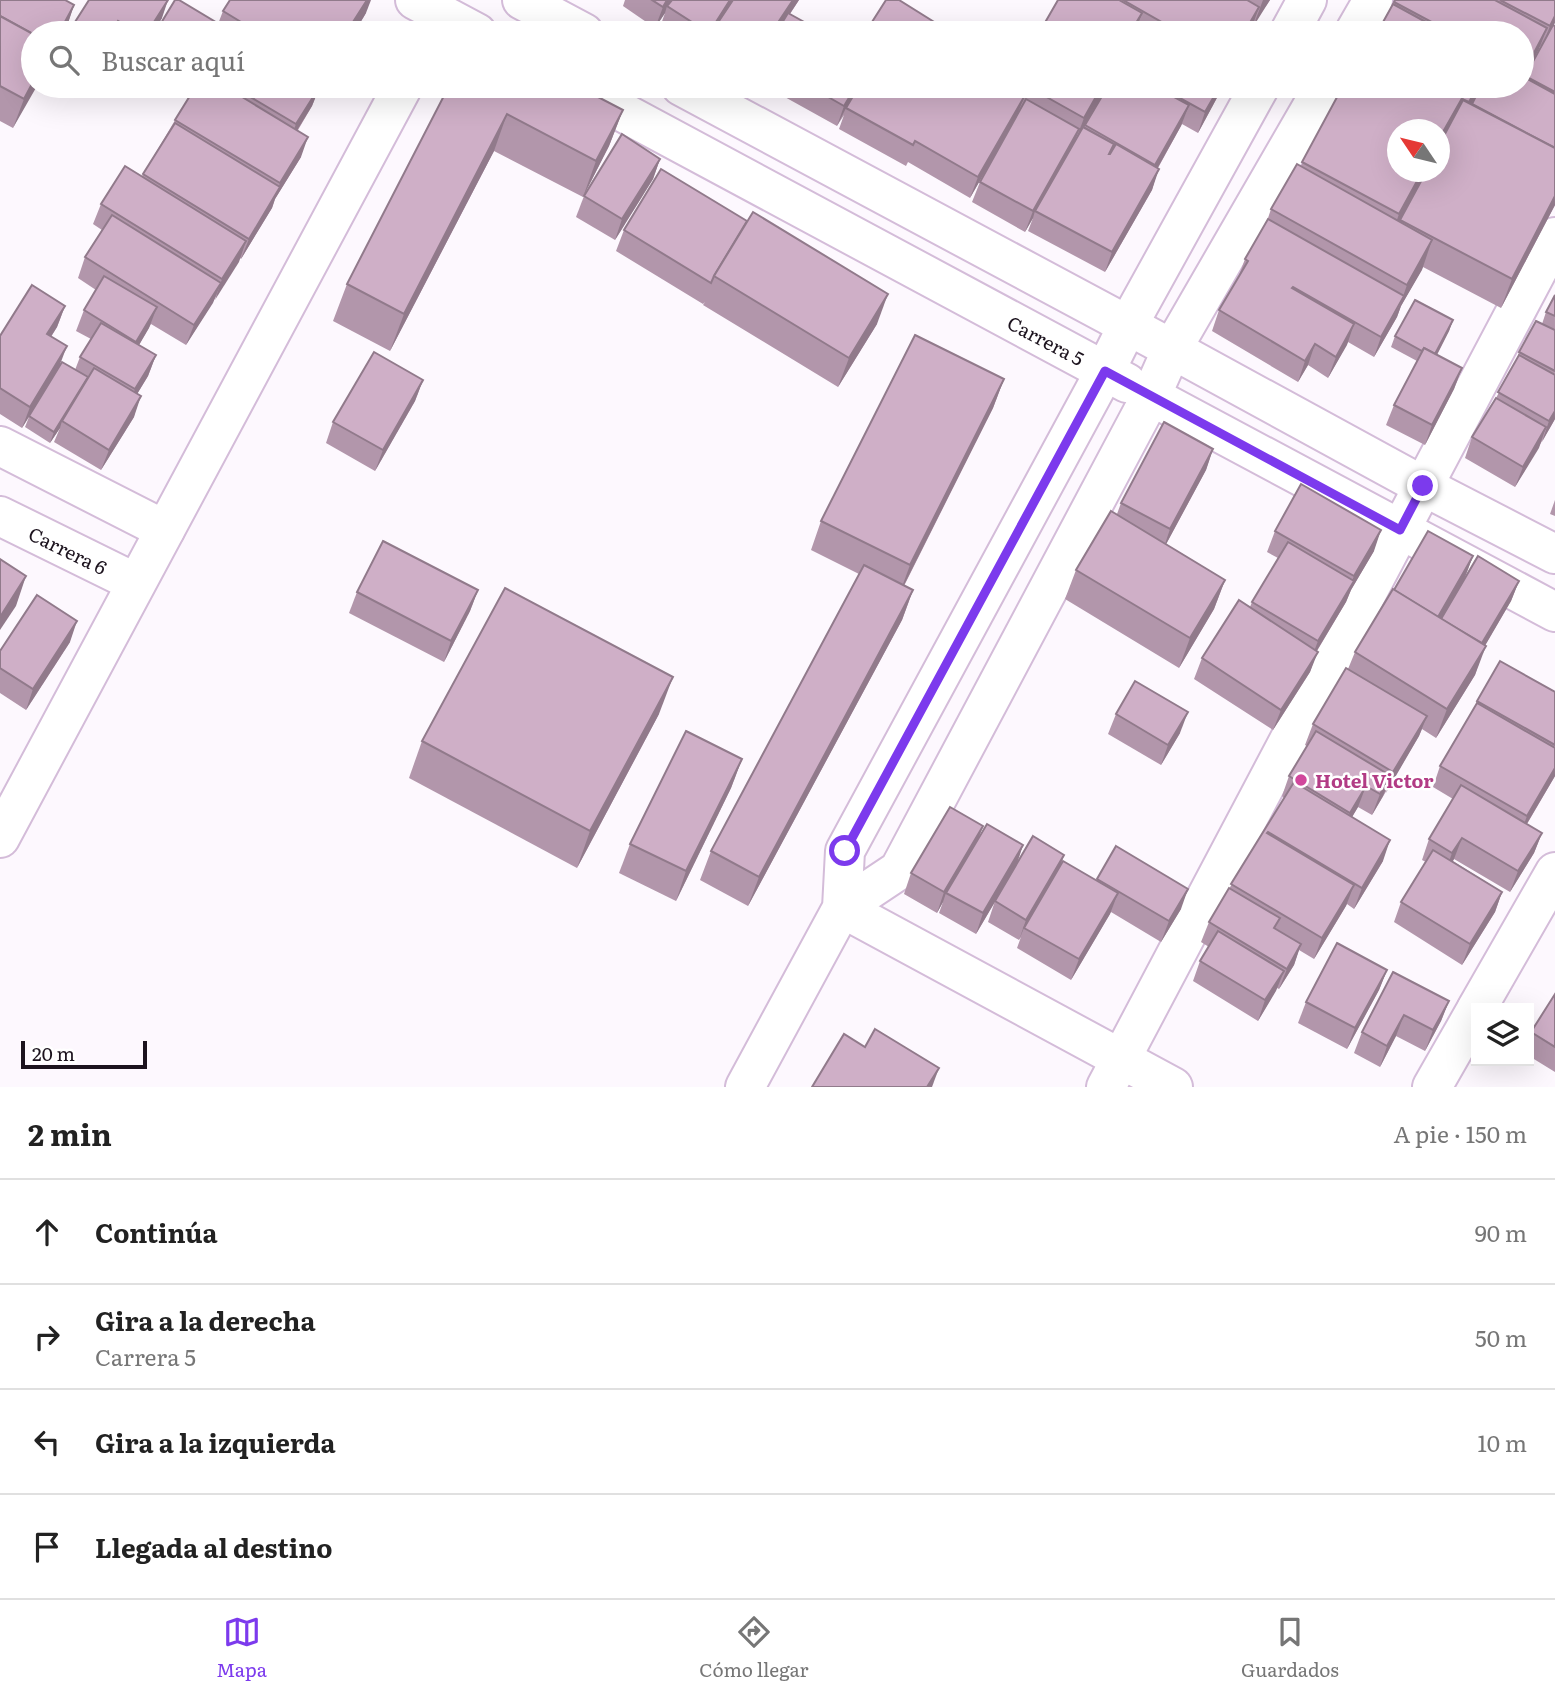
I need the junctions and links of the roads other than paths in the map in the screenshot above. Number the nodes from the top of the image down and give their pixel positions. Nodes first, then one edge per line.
1 (522, 0) edge
2 (1307, 0) edge
3 (1373, 0) edge
4 (434, 12) edge
5 (452, 21) edge
6 (561, 21) edge
7 (1296, 21) edge
8 (1361, 21) edge
9 (397, 98) edge
10 (596, 98) edge
11 (703, 98) edge
12 (1253, 98) edge
13 (1317, 98) edge
14 (1555, 236) edge
15 (1128, 325) junction
16 (1172, 349) junction
17 (1105, 371) junction
18 (1151, 396) junction
19 (0, 446) edge
20 (1423, 486) junction
21 (0, 516) edge
22 (165, 530) junction
23 (1400, 530) junction
24 (1555, 554) edge
25 (136, 583) junction
26 (1555, 612) edge
27 (0, 838) edge
28 (1555, 872) edge
29 (842, 908) junction
30 (1480, 1003) edge
31 (1471, 1019) edge
32 (1113, 1073) edge
33 (745, 1087) edge
34 (1174, 1087) edge
35 (1432, 1087) edge

1 - 6 street
2 - 7 street
3 - 8 street
4 - 5 street
9 - 22 street
10 - 17 street, Carrera 5
11 - 15 street
12 - 15 street
13 - 16 street
14 - 20 street
15 - 16 street
15 - 17 street
16 - 18 street
16 - 20 street
17 - 18 street, Carrera 5
17 - 29 street
18 - 23 street, Carrera 5
18 - 29 street
19 - 22 street
20 - 23 street
20 - 24 street
21 - 25 street, Carrera 6
22 - 25 street
23 - 26 street, Carrera 5
23 - 32 street
25 - 27 street
28 - 30 street
29 - 32 street
29 - 33 street
31 - 35 street
32 - 34 street

